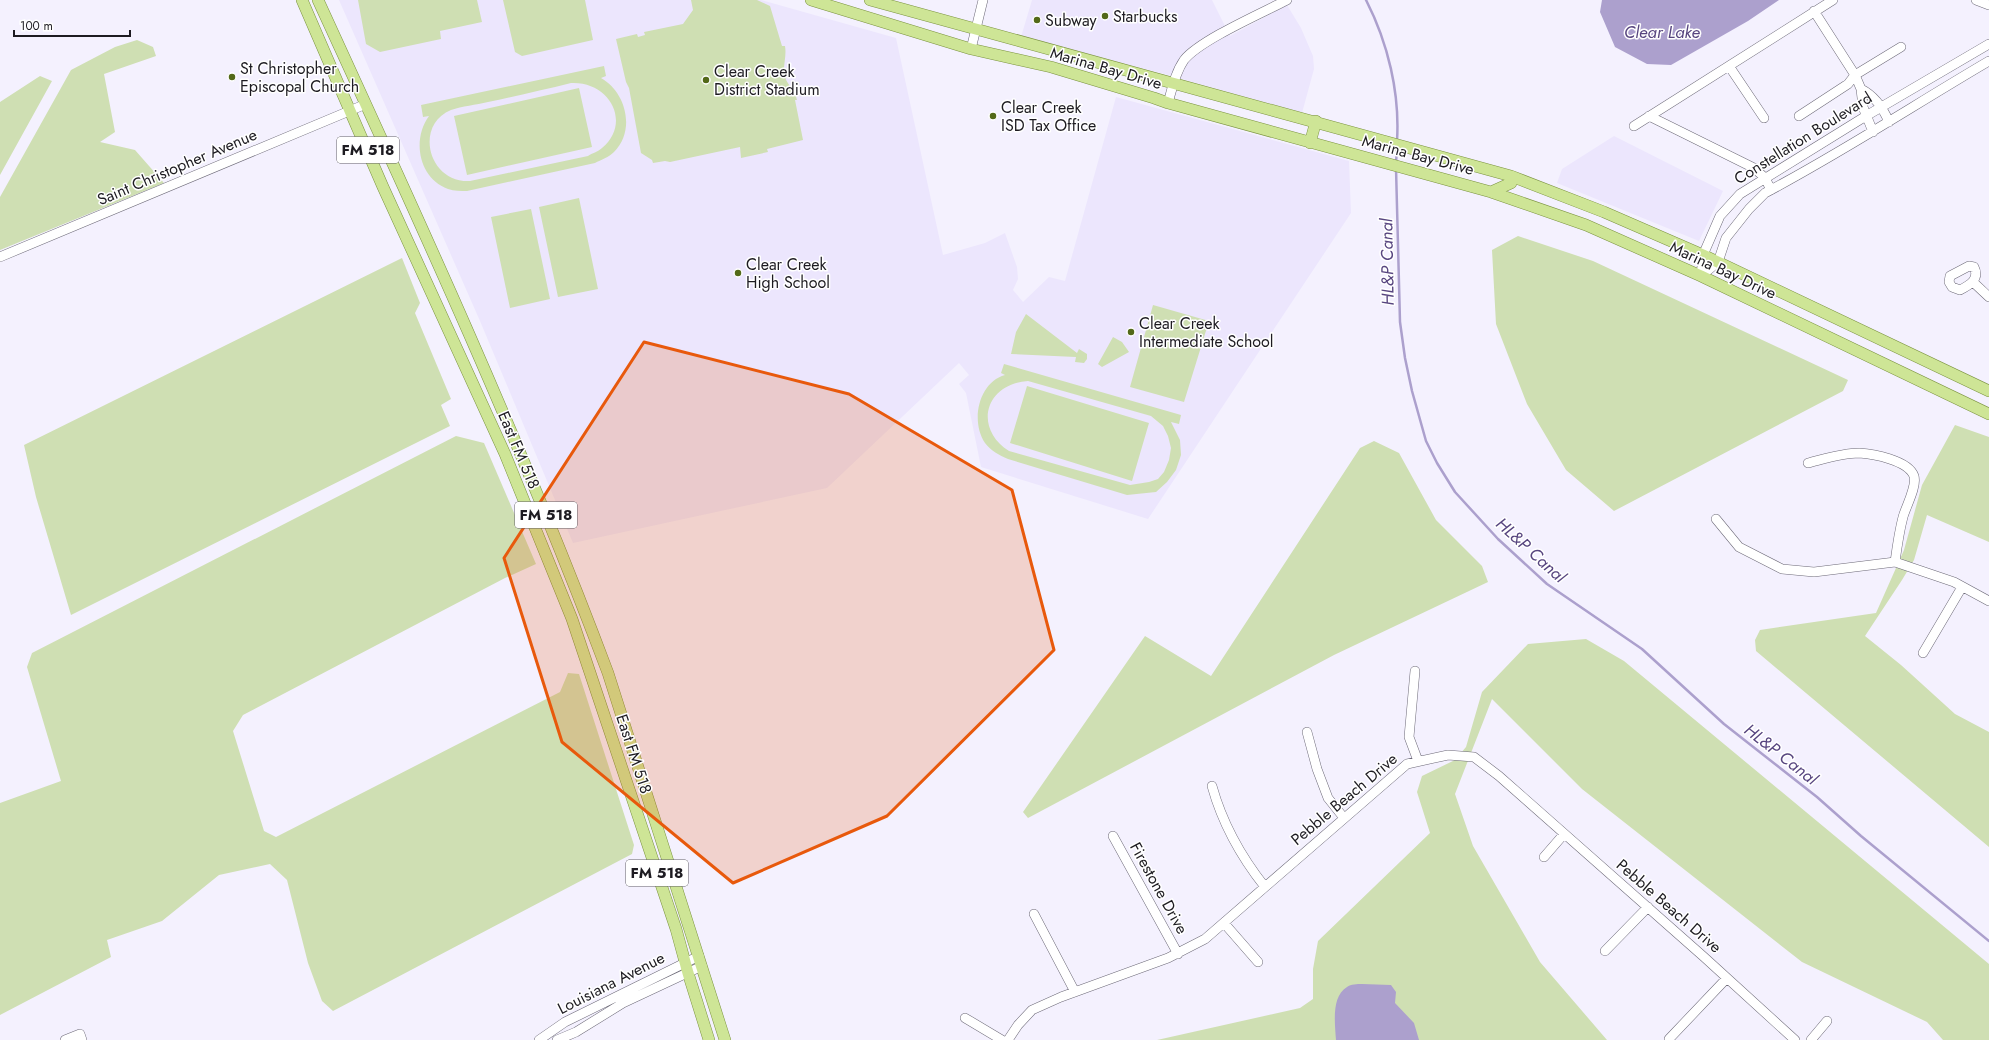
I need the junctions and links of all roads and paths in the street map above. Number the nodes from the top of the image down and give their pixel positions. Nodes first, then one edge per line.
1 (302, 0) edge
2 (318, 0) edge
3 (811, 0) edge
4 (870, 0) edge
5 (983, 0) edge
6 (1287, 0) edge
7 (1833, 0) edge
8 (1976, 0) edge
9 (1274, 3) edge
10 (1989, 5) edge
11 (890, 6) junction
12 (1814, 12) junction
13 (886, 22) junction
14 (976, 29) junction
15 (1989, 44) edge
16 (1900, 47) dead end
17 (971, 49) junction
18 (1059, 51) junction
19 (1989, 61) edge
20 (1097, 63) junction
21 (1729, 66) junction
22 (1051, 67) junction
23 (1855, 75) junction
24 (1093, 80) junction
25 (1173, 84) junction
26 (1861, 88) junction
27 (1168, 103) junction
28 (366, 104) junction
29 (1882, 107) junction
30 (350, 110) junction
31 (1649, 116) junction
32 (1799, 116) dead end
33 (1866, 116) junction
34 (1764, 118) dead end
35 (1316, 121) junction
36 (1889, 122) junction
37 (1634, 126) dead end
38 (1873, 132) junction
39 (1310, 143) junction
40 (1511, 176) junction
41 (399, 178) junction
42 (1764, 178) junction
43 (383, 187) junction
44 (1772, 190) junction
45 (1491, 192) junction
46 (1703, 255) junction
47 (0, 257) edge
48 (1718, 262) junction
49 (1701, 276) junction
50 (1973, 282) dead end
51 (1989, 297) edge
52 (470, 338) junction
53 (456, 347) junction
54 (1989, 391) edge
55 (1989, 414) edge
56 (519, 449) junction
57 (505, 454) junction
58 (1808, 463) dead end
59 (1716, 519) dead end
60 (554, 533) junction
61 (539, 538) junction
62 (1895, 562) junction
63 (1962, 586) junction
64 (1989, 601) edge
65 (1922, 653) dead end
66 (1415, 671) dead end
67 (608, 673) junction
68 (592, 678) junction
69 (1307, 732) dead end
70 (1418, 761) junction
71 (1212, 786) dead end
72 (653, 812) junction
73 (638, 817) junction
74 (1344, 818) junction
75 (1564, 834) junction
76 (1113, 836) dead end
77 (1544, 856) dead end
78 (1265, 887) junction
79 (1648, 907) junction
80 (1034, 914) dead end
81 (1224, 923) junction
82 (1605, 951) dead end
83 (1178, 954) junction
84 (700, 961) junction
85 (1258, 962) dead end
86 (687, 967) junction
87 (1727, 978) junction
88 (1075, 992) junction
89 (964, 1018) dead end
90 (1827, 1021) dead end
91 (81, 1037) edge
92 (1669, 1039) edge
93 (65, 1040) edge
94 (539, 1040) edge
95 (557, 1040) edge
96 (709, 1040) edge
97 (725, 1040) edge
98 (1002, 1040) edge
99 (1008, 1040) edge
100 (1795, 1040) edge
101 (1811, 1040) edge

1 - 30 main road, East FM 518 / FM 518
2 - 28 main road, East FM 518 / FM 518
3 - 13 main road, Marina Bay Drive
4 - 11 main road, Marina Bay Drive
5 - 14 street
6 - 9 street
7 - 12 street
8 - 10 street
9 - 25 street
11 - 13 main road
11 - 14 main road, Marina Bay Drive
12 - 21 street
12 - 23 street
13 - 17 main road, Marina Bay Drive
14 - 17 street
14 - 18 main road, Marina Bay Drive
15 - 29 street, Constellation Boulevard
16 - 23 street
17 - 22 main road, Marina Bay Drive
18 - 20 main road, Marina Bay Drive
18 - 22 main road
19 - 36 street, Constellation Boulevard
20 - 24 main road
20 - 25 main road, Marina Bay Drive
21 - 31 street
21 - 34 street
22 - 24 main road, Marina Bay Drive
23 - 26 street
23 - 32 street
24 - 27 main road, Marina Bay Drive
25 - 27 street
25 - 35 main road, Marina Bay Drive
26 - 29 street
26 - 33 street
27 - 39 main road, Marina Bay Drive
28 - 30 street, Saint Christopher Avenue
28 - 41 main road, East FM 518 / FM 518
29 - 33 street, Constellation Boulevard
29 - 36 street
30 - 43 main road, East FM 518 / FM 518
30 - 47 street, Saint Christopher Avenue
31 - 37 street
31 - 42 street
33 - 38 street
33 - 42 street, Constellation Boulevard
35 - 39 main road
35 - 40 main road, Marina Bay Drive
36 - 38 street, Constellation Boulevard
38 - 44 street, Constellation Boulevard
39 - 45 main road, Marina Bay Drive
40 - 45 main road
40 - 46 main road, Marina Bay Drive
41 - 43 main road
41 - 52 main road, East FM 518 / FM 518
42 - 44 street
42 - 46 street, Constellation Boulevard
43 - 53 main road, East FM 518 / FM 518
44 - 48 street, Constellation Boulevard
45 - 49 main road, Marina Bay Drive
46 - 48 main road, Marina Bay Drive
46 - 49 street, Constellation Boulevard
48 - 49 street
48 - 54 main road, Marina Bay Drive
49 - 55 main road, Marina Bay Drive
50 - 51 street
52 - 53 main road
52 - 56 main road, East FM 518 / FM 518
53 - 57 main road, East FM 518 / FM 518
56 - 57 main road
56 - 60 main road, East FM 518 / FM 518
57 - 61 main road, East FM 518 / FM 518
58 - 62 street
59 - 62 street
60 - 61 main road
60 - 67 main road, East FM 518 / FM 518
61 - 68 main road, East FM 518 / FM 518
62 - 63 street
63 - 64 street
63 - 65 street
66 - 70 street
67 - 68 main road
67 - 72 main road, East FM 518 / FM 518
68 - 73 main road, East FM 518 / FM 518
69 - 74 street
70 - 74 street, Pebble Beach Drive
70 - 75 street, Pebble Beach Drive
71 - 78 street
72 - 73 main road
72 - 84 main road, East FM 518 / FM 518
73 - 86 main road, East FM 518 / FM 518
74 - 78 street, Pebble Beach Drive
75 - 77 street
75 - 79 street, Pebble Beach Drive
76 - 83 street, Firestone Drive
78 - 81 street, Pebble Beach Drive
79 - 82 street
79 - 87 street, Pebble Beach Drive
80 - 88 street
81 - 83 street, Pebble Beach Drive
81 - 85 street
83 - 88 street, Pebble Beach Drive
84 - 86 street, Louisiana Avenue
84 - 97 main road, East FM 518 / FM 518
86 - 94 street, Louisiana Avenue
86 - 95 street, Louisiana Avenue
86 - 96 main road, East FM 518 / FM 518
87 - 92 street
87 - 100 street, Pebble Beach Drive
88 - 99 street, Pebble Beach Drive
89 - 98 street
90 - 101 street
91 - 93 street

